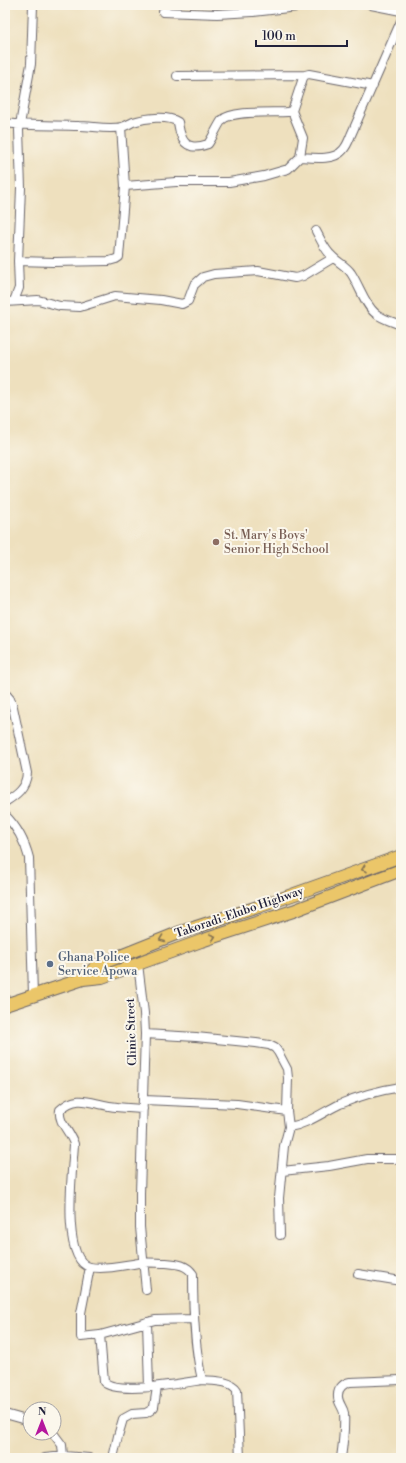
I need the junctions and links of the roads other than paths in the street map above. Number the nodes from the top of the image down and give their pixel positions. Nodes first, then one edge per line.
1 (33, 5) edge
2 (315, 5) edge
3 (371, 5) edge
4 (297, 6) edge
5 (391, 7) edge
6 (401, 11) edge
7 (163, 12) dead end
8 (401, 21) edge
9 (305, 75) junction
10 (178, 76) dead end
11 (373, 86) junction
12 (292, 111) junction
13 (5, 123) edge
14 (20, 125) junction
15 (121, 127) junction
16 (300, 157) junction
17 (125, 186) junction
18 (316, 231) dead end
19 (333, 258) junction
20 (18, 261) junction
21 (14, 301) junction
22 (5, 302) edge
23 (401, 325) edge
24 (5, 693) edge
25 (5, 802) edge
26 (5, 815) edge
27 (401, 856) edge
28 (401, 870) edge
29 (138, 964) junction
30 (84, 979) junction
31 (33, 995) junction
32 (5, 1005) edge
33 (145, 1034) junction
34 (401, 1087) edge
35 (144, 1100) junction
36 (143, 1109) junction
37 (287, 1111) junction
38 (289, 1127) junction
39 (401, 1159) edge
40 (282, 1171) junction
41 (280, 1235) dead end
42 (144, 1262) junction
43 (90, 1267) junction
44 (358, 1274) dead end
45 (401, 1281) edge
46 (146, 1290) dead end
47 (193, 1319) junction
48 (147, 1322) junction
49 (100, 1335) junction
50 (202, 1380) junction
51 (401, 1380) edge
52 (153, 1387) junction
53 (5, 1414) edge
54 (22, 1419) edge
55 (59, 1441) edge
56 (63, 1456) junction
57 (45, 1458) edge
58 (89, 1458) edge
59 (113, 1458) edge
60 (240, 1458) edge
61 (341, 1458) edge

1 - 14 street
2 - 4 street
3 - 5 street
4 - 7 street
5 - 6 street
8 - 11 street
9 - 10 street
9 - 11 street
9 - 12 street
11 - 16 street
12 - 15 street
12 - 16 street
13 - 14 street
14 - 15 street
14 - 20 street
15 - 17 street
16 - 17 street
17 - 20 street
18 - 19 street
19 - 21 street
19 - 23 street
20 - 21 street
21 - 22 street
24 - 25 street
26 - 31 street
27 -> 30 highway, Takoradi-Elubo Highway
29 -> 28 highway, Takoradi-Elubo Highway
29 - 30 highway, Takoradi-Elubo Highway
29 - 33 street, Clinic Street
30 - 31 highway, Takoradi-Elubo Highway
31 - 32 highway, Takoradi-Elubo Highway
33 - 35 street, Clinic Street
33 - 37 street
34 - 38 street
35 - 36 street, Clinic Street
35 - 37 street
36 - 42 street, Clinic Street
36 - 43 street
37 - 38 street
38 - 40 street
39 - 40 street
40 - 41 street
42 - 43 street
42 - 46 street, Clinic Street
42 - 47 street
43 - 49 street
44 - 45 street
47 - 48 street
47 - 50 street
48 - 49 street
48 - 52 street
49 - 52 street
50 - 52 street
50 - 60 street
51 - 61 street
52 - 59 street
53 - 54 street
55 - 56 street
56 - 57 street
56 - 58 street

